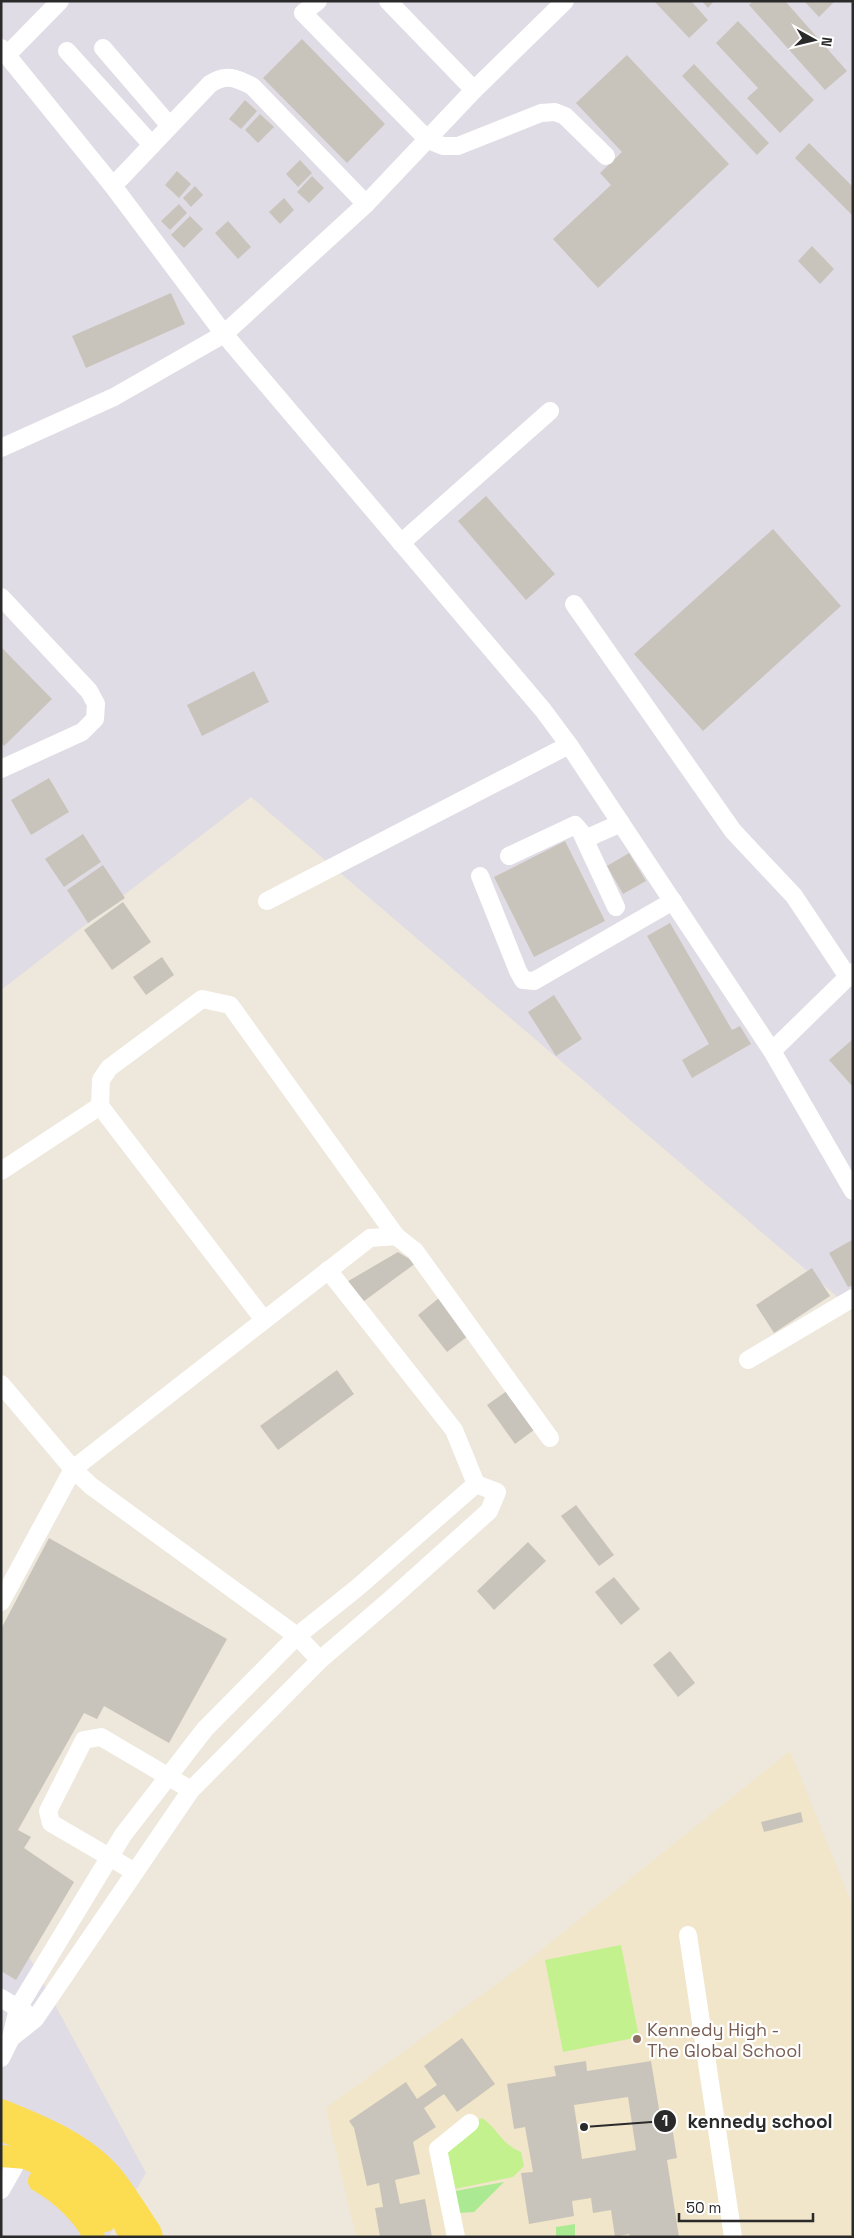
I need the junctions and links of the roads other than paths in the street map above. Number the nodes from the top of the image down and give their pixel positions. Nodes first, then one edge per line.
1 (60, 1) edge
2 (388, 1) edge
3 (565, 1) edge
4 (317, 2) edge
5 (103, 48) dead end
6 (67, 51) dead end
7 (4, 52) edge
8 (474, 90) junction
9 (170, 126) junction
10 (428, 140) junction
11 (152, 145) junction
12 (606, 156) dead end
13 (113, 186) junction
14 (366, 204) junction
15 (224, 334) junction
16 (550, 411) dead end
17 (1, 448) edge
18 (401, 543) junction
19 (1, 597) edge
20 (574, 604) dead end
21 (569, 745) junction
22 (1, 769) edge
23 (621, 822) junction
24 (585, 839) junction
25 (509, 856) dead end
26 (480, 876) dead end
27 (267, 901) dead end
28 (673, 901) junction
29 (616, 907) dead end
30 (850, 974) edge
31 (772, 1051) junction
32 (100, 1106) junction
33 (1, 1171) edge
34 (853, 1191) edge
35 (396, 1236) junction
36 (328, 1270) junction
37 (853, 1298) edge
38 (264, 1320) junction
39 (748, 1360) dead end
40 (1, 1384) edge
41 (550, 1438) dead end
42 (73, 1469) junction
43 (476, 1484) junction
44 (1, 1602) edge
45 (297, 1636) junction
46 (320, 1660) junction
47 (168, 1777) junction
48 (191, 1790) junction
49 (109, 1858) junction
50 (135, 1872) junction
51 (688, 1935) dead end
52 (1, 1998) edge
53 (18, 2008) junction
54 (35, 2019) junction
55 (6, 2035) edge
56 (1, 2058) edge
57 (1, 2110) edge
58 (470, 2123) dead end
59 (1, 2130) edge
60 (5, 2161) edge
61 (1, 2190) edge
62 (94, 2237) edge
63 (114, 2237) edge
64 (130, 2237) edge
65 (152, 2237) edge
66 (456, 2237) edge
67 (733, 2237) edge

1 - 7 street
2 - 8 street
3 - 8 street
4 - 10 street
5 - 9 street
6 - 11 street
7 - 13 street
8 - 10 street
9 - 11 street
9 - 14 street
10 - 12 street
10 - 14 street
11 - 13 street
13 - 15 street
14 - 15 street
15 - 17 street
15 - 18 street
16 - 18 street
18 - 21 street
19 - 22 street
20 - 30 street
21 - 23 street
21 - 27 street
23 - 24 street
23 - 28 street
24 - 25 street
24 - 29 street
26 - 28 street
28 - 31 street
30 - 31 street
31 - 34 street
32 - 33 street
32 - 35 street
32 - 38 street
35 - 36 street
35 - 41 street
36 - 38 street
36 - 43 street
37 - 39 street
38 - 42 street
40 - 42 street
42 - 44 street
42 - 45 street
43 - 45 street
43 - 46 street
45 - 46 street
45 - 47 street
46 - 48 street
47 - 48 street
47 - 49 street
47 - 49 street
48 - 50 street
49 - 50 street
49 - 53 street
50 - 54 street
51 - 67 street
52 - 53 street
53 - 54 street
53 - 55 street
54 - 55 street
55 - 56 street
57 - 65 main road
58 - 66 street
59 - 64 main road
60 - 61 street
60 - 62 main road
60 - 63 main road

